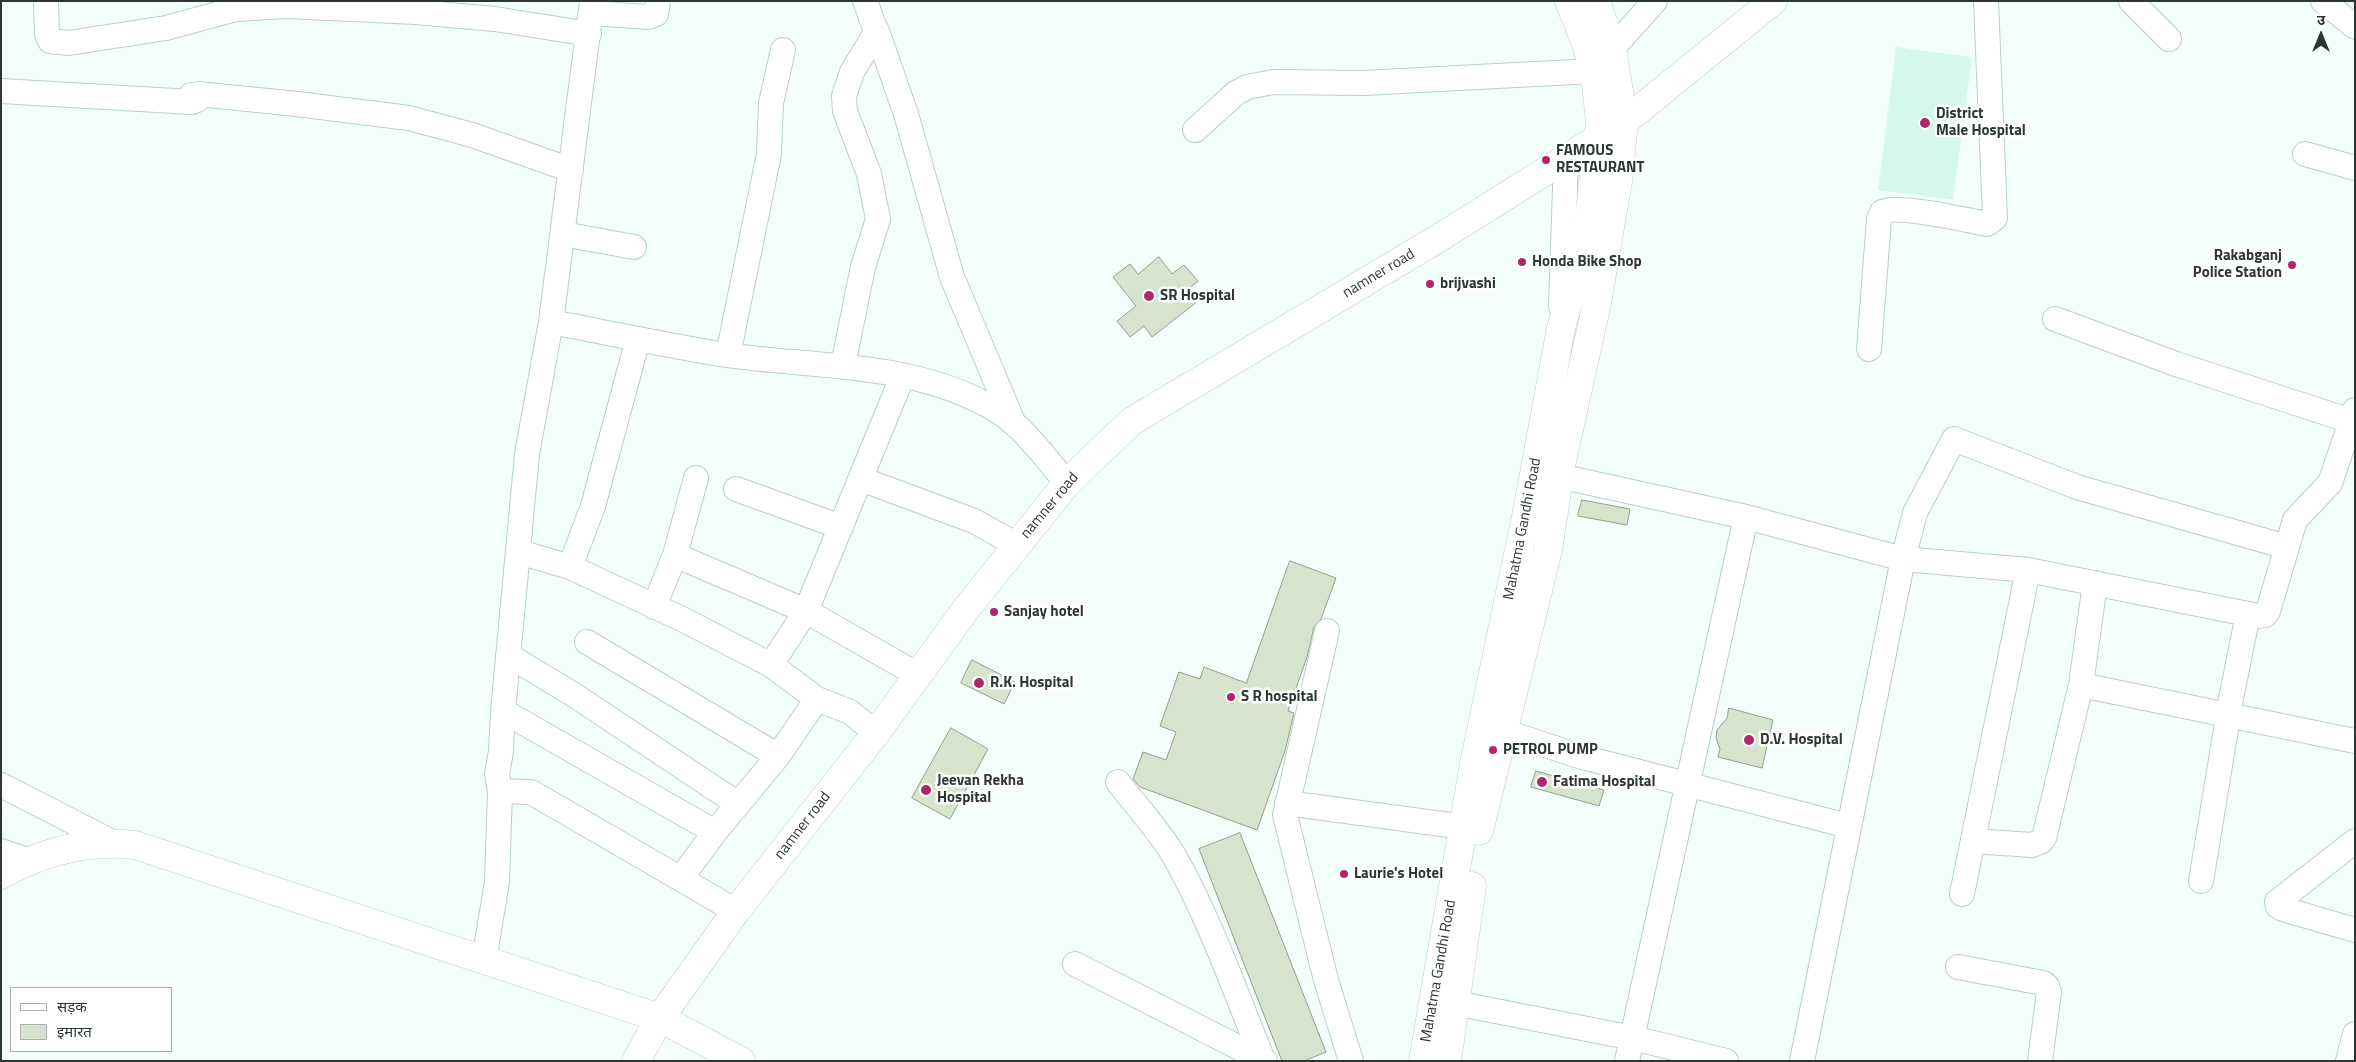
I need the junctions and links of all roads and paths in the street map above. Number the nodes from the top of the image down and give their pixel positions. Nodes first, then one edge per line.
1 (46, 1) edge
2 (658, 1) edge
3 (865, 1) edge
4 (1569, 1) edge
5 (1596, 1) edge
6 (1654, 1) edge
7 (1773, 1) edge
8 (1986, 1) edge
9 (2131, 1) edge
10 (2323, 1) edge
11 (591, 16) edge
12 (2355, 27) edge
13 (877, 31) junction
14 (2170, 39) dead end
15 (1612, 49) junction
16 (783, 50) dead end
17 (1593, 71) junction
18 (1, 91) edge
19 (1624, 122) junction
20 (1195, 130) dead end
21 (1599, 138) junction
22 (2305, 154) dead end
23 (1566, 158) junction
24 (2355, 168) edge
25 (572, 170) junction
26 (563, 234) junction
27 (634, 247) dead end
28 (2055, 319) dead end
29 (551, 322) junction
30 (1560, 336) junction
31 (638, 339) junction
32 (1869, 349) dead end
33 (728, 355) junction
34 (843, 365) junction
35 (903, 375) junction
36 (2353, 416) edge
37 (1013, 422) junction
38 (1559, 476) junction
39 (696, 478) dead end
40 (861, 479) junction
41 (1067, 483) junction
42 (736, 489) dead end
43 (1746, 517) junction
44 (841, 527) junction
45 (1017, 545) junction
46 (2287, 547) junction
47 (519, 552) junction
48 (675, 555) junction
49 (1904, 559) junction
50 (570, 567) junction
51 (2028, 570) junction
52 (2095, 584) junction
53 (654, 607) junction
54 (806, 611) junction
55 (2248, 614) junction
56 (1327, 631) dead end
57 (587, 642) dead end
58 (508, 656) junction
59 (771, 665) junction
60 (918, 674) junction
61 (2081, 685) junction
62 (817, 699) junction
63 (503, 712) junction
64 (2229, 714) junction
65 (876, 733) junction
66 (2355, 741) edge
67 (1501, 742) junction
68 (778, 756) junction
69 (1118, 782) dead end
70 (1688, 783) junction
71 (1, 785) edge
72 (500, 791) junction
73 (1287, 803) junction
74 (738, 804) junction
75 (1848, 826) junction
76 (1464, 827) junction
77 (715, 832) junction
78 (1973, 841) junction
79 (2355, 841) edge
80 (114, 843) junction
81 (1, 851) edge
82 (27, 860) junction
83 (1, 875) edge
84 (681, 878) junction
85 (2201, 881) dead end
86 (1962, 894) dead end
87 (736, 911) junction
88 (2355, 930) edge
89 (484, 960) junction
90 (1075, 964) dead end
91 (1958, 967) dead end
92 (1455, 1003) junction
93 (660, 1018) junction
94 (2355, 1034) edge
95 (1633, 1038) junction
96 (718, 1054) edge
97 (1264, 1060) edge
98 (636, 1061) edge
99 (741, 1061) edge
100 (1351, 1061) edge
101 (1423, 1061) edge
102 (1447, 1061) edge
103 (1627, 1061) edge
104 (1726, 1061) edge
105 (1802, 1061) edge
106 (2040, 1061) edge
107 (2348, 1061) edge

1 - 11 street
2 - 11 street
3 - 13 street
4 - 17 main road, Mahatma Gandhi Road
5 - 15 main road, Mahatma Gandhi Road
6 - 15 street
7 - 19 main road, namner road
8 - 32 street
9 - 14 street
10 - 12 street
11 - 25 street
13 - 34 street
13 - 37 street
15 - 19 main road, Mahatma Gandhi Road
16 - 33 street
17 - 20 street
17 - 21 main road, Mahatma Gandhi Road
18 - 25 street
19 - 21 main road, namner road
19 - 38 main road, Mahatma Gandhi Road
21 - 23 main road, namner road
21 - 30 main road, Mahatma Gandhi Road
22 - 24 street
23 - 30 street
23 - 41 main road, namner road
25 - 26 street
26 - 27 street
26 - 29 street
28 - 36 street
29 - 31 street
29 - 47 street
30 - 76 main road, Mahatma Gandhi Road
31 - 33 street
31 - 50 street
33 - 34 street
34 - 35 street
35 - 37 street
35 - 40 street
36 - 46 street
37 - 41 street
38 - 43 street
38 - 67 main road, Mahatma Gandhi Road
39 - 48 street
40 - 44 street
40 - 45 street
41 - 45 main road, namner road
42 - 44 street
43 - 49 street
43 - 70 street
44 - 54 street
45 - 60 main road, namner road
46 - 49 street
46 - 55 street
47 - 50 street
47 - 58 street
48 - 53 street
48 - 54 street
49 - 51 street
49 - 75 street
50 - 53 street
51 - 52 street
51 - 78 street
52 - 55 street
52 - 61 street
53 - 59 street
54 - 59 street
54 - 60 street
55 - 64 street
56 - 73 street
57 - 68 street
58 - 63 street
58 - 74 street
59 - 62 street
60 - 65 main road, namner road
61 - 64 street
61 - 78 street
62 - 65 street
62 - 68 street
63 - 72 street
63 - 77 street
64 - 66 street
64 - 85 street
65 - 87 main road, namner road
67 - 70 street
67 - 92 main road, Mahatma Gandhi Road
68 - 74 street
69 - 97 street
70 - 75 street
70 - 95 street
71 - 80 street
72 - 84 street
72 - 89 street
73 - 76 street
73 - 100 street
74 - 77 street
75 - 105 street
76 - 101 main road, Mahatma Gandhi Road
77 - 84 street
78 - 86 street
79 - 88 street
80 - 82 main road
80 - 89 main road
81 - 82 street
82 - 83 main road
84 - 87 street
87 - 93 main road, namner road
89 - 93 main road
90 - 97 street
91 - 106 street
92 - 95 street
92 - 102 main road, Mahatma Gandhi Road
93 - 96 main road
93 - 98 main road, namner road
94 - 107 street
95 - 103 street
95 - 104 street
96 - 99 main road

